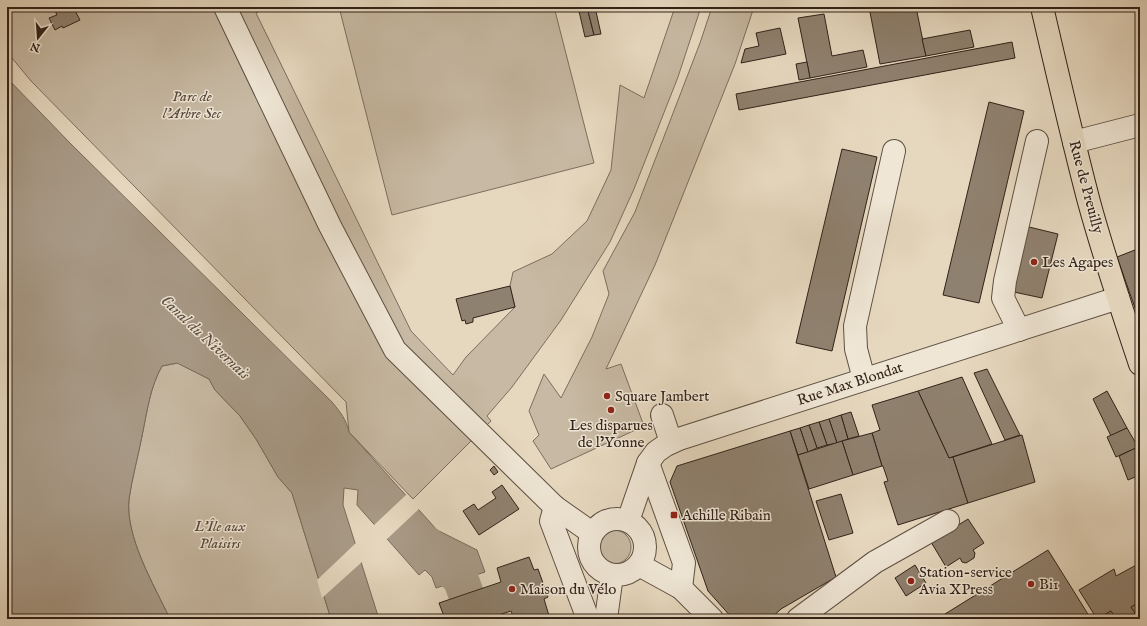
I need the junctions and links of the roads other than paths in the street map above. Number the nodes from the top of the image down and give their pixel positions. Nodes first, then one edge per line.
1 (225, 7) edge
2 (1042, 7) edge
3 (1140, 125) edge
4 (1037, 141) dead end
5 (1074, 142) junction
6 (894, 151) dead end
7 (1118, 298) junction
8 (1019, 330) junction
9 (1140, 364) edge
10 (864, 380) junction
11 (662, 415) dead end
12 (672, 442) junction
13 (648, 463) junction
14 (554, 507) junction
15 (628, 521) junction
16 (948, 521) dead end
17 (592, 533) junction
18 (638, 565) junction
19 (612, 575) junction
20 (682, 588) junction
21 (588, 619) edge
22 (606, 619) edge
23 (712, 619) edge
24 (798, 619) edge

1 - 14 street
2 - 5 main road, Rue de Preuilly
3 - 5 street
4 - 8 street
5 - 7 main road, Rue de Preuilly
6 - 10 street
7 - 8 street, Rue Max Blondat
7 - 9 main road, Rue de Preuilly
8 - 10 street, Rue Max Blondat
10 - 12 street, Rue Max Blondat
11 - 12 street
12 - 13 street, Rue Max Blondat
13 - 15 street, Rue Max Blondat
13 - 20 street
14 - 17 street
14 - 21 street
15 - 17 street
15 - 18 street
16 - 24 street
17 - 19 street
18 - 19 street
18 - 20 street
19 - 22 street
20 - 23 street

